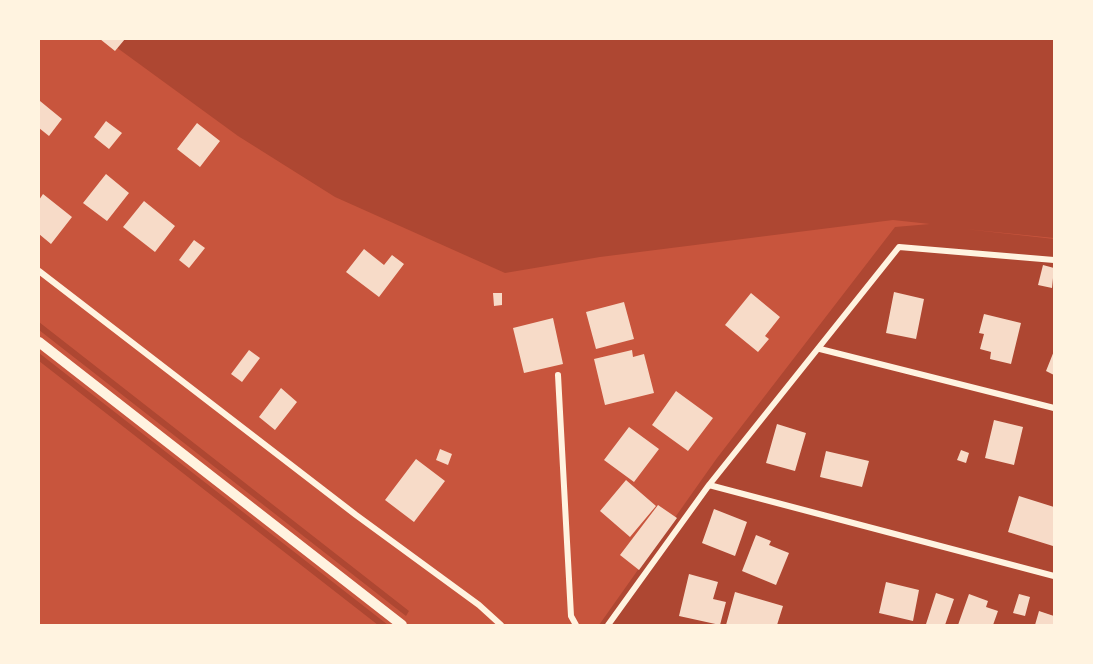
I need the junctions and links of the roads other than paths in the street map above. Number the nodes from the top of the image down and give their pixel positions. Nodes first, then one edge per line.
1 (1054, 260) edge
2 (39, 271) edge
3 (39, 342) edge
4 (820, 349) junction
5 (558, 375) dead end
6 (1054, 408) edge
7 (709, 485) junction
8 (1054, 576) edge
9 (402, 625) edge
10 (501, 625) edge
11 (576, 625) edge
12 (608, 625) edge

1 - 4 street
2 - 10 street
3 - 9 street
4 - 6 street
4 - 7 street
5 - 11 street
7 - 8 street
7 - 12 street

